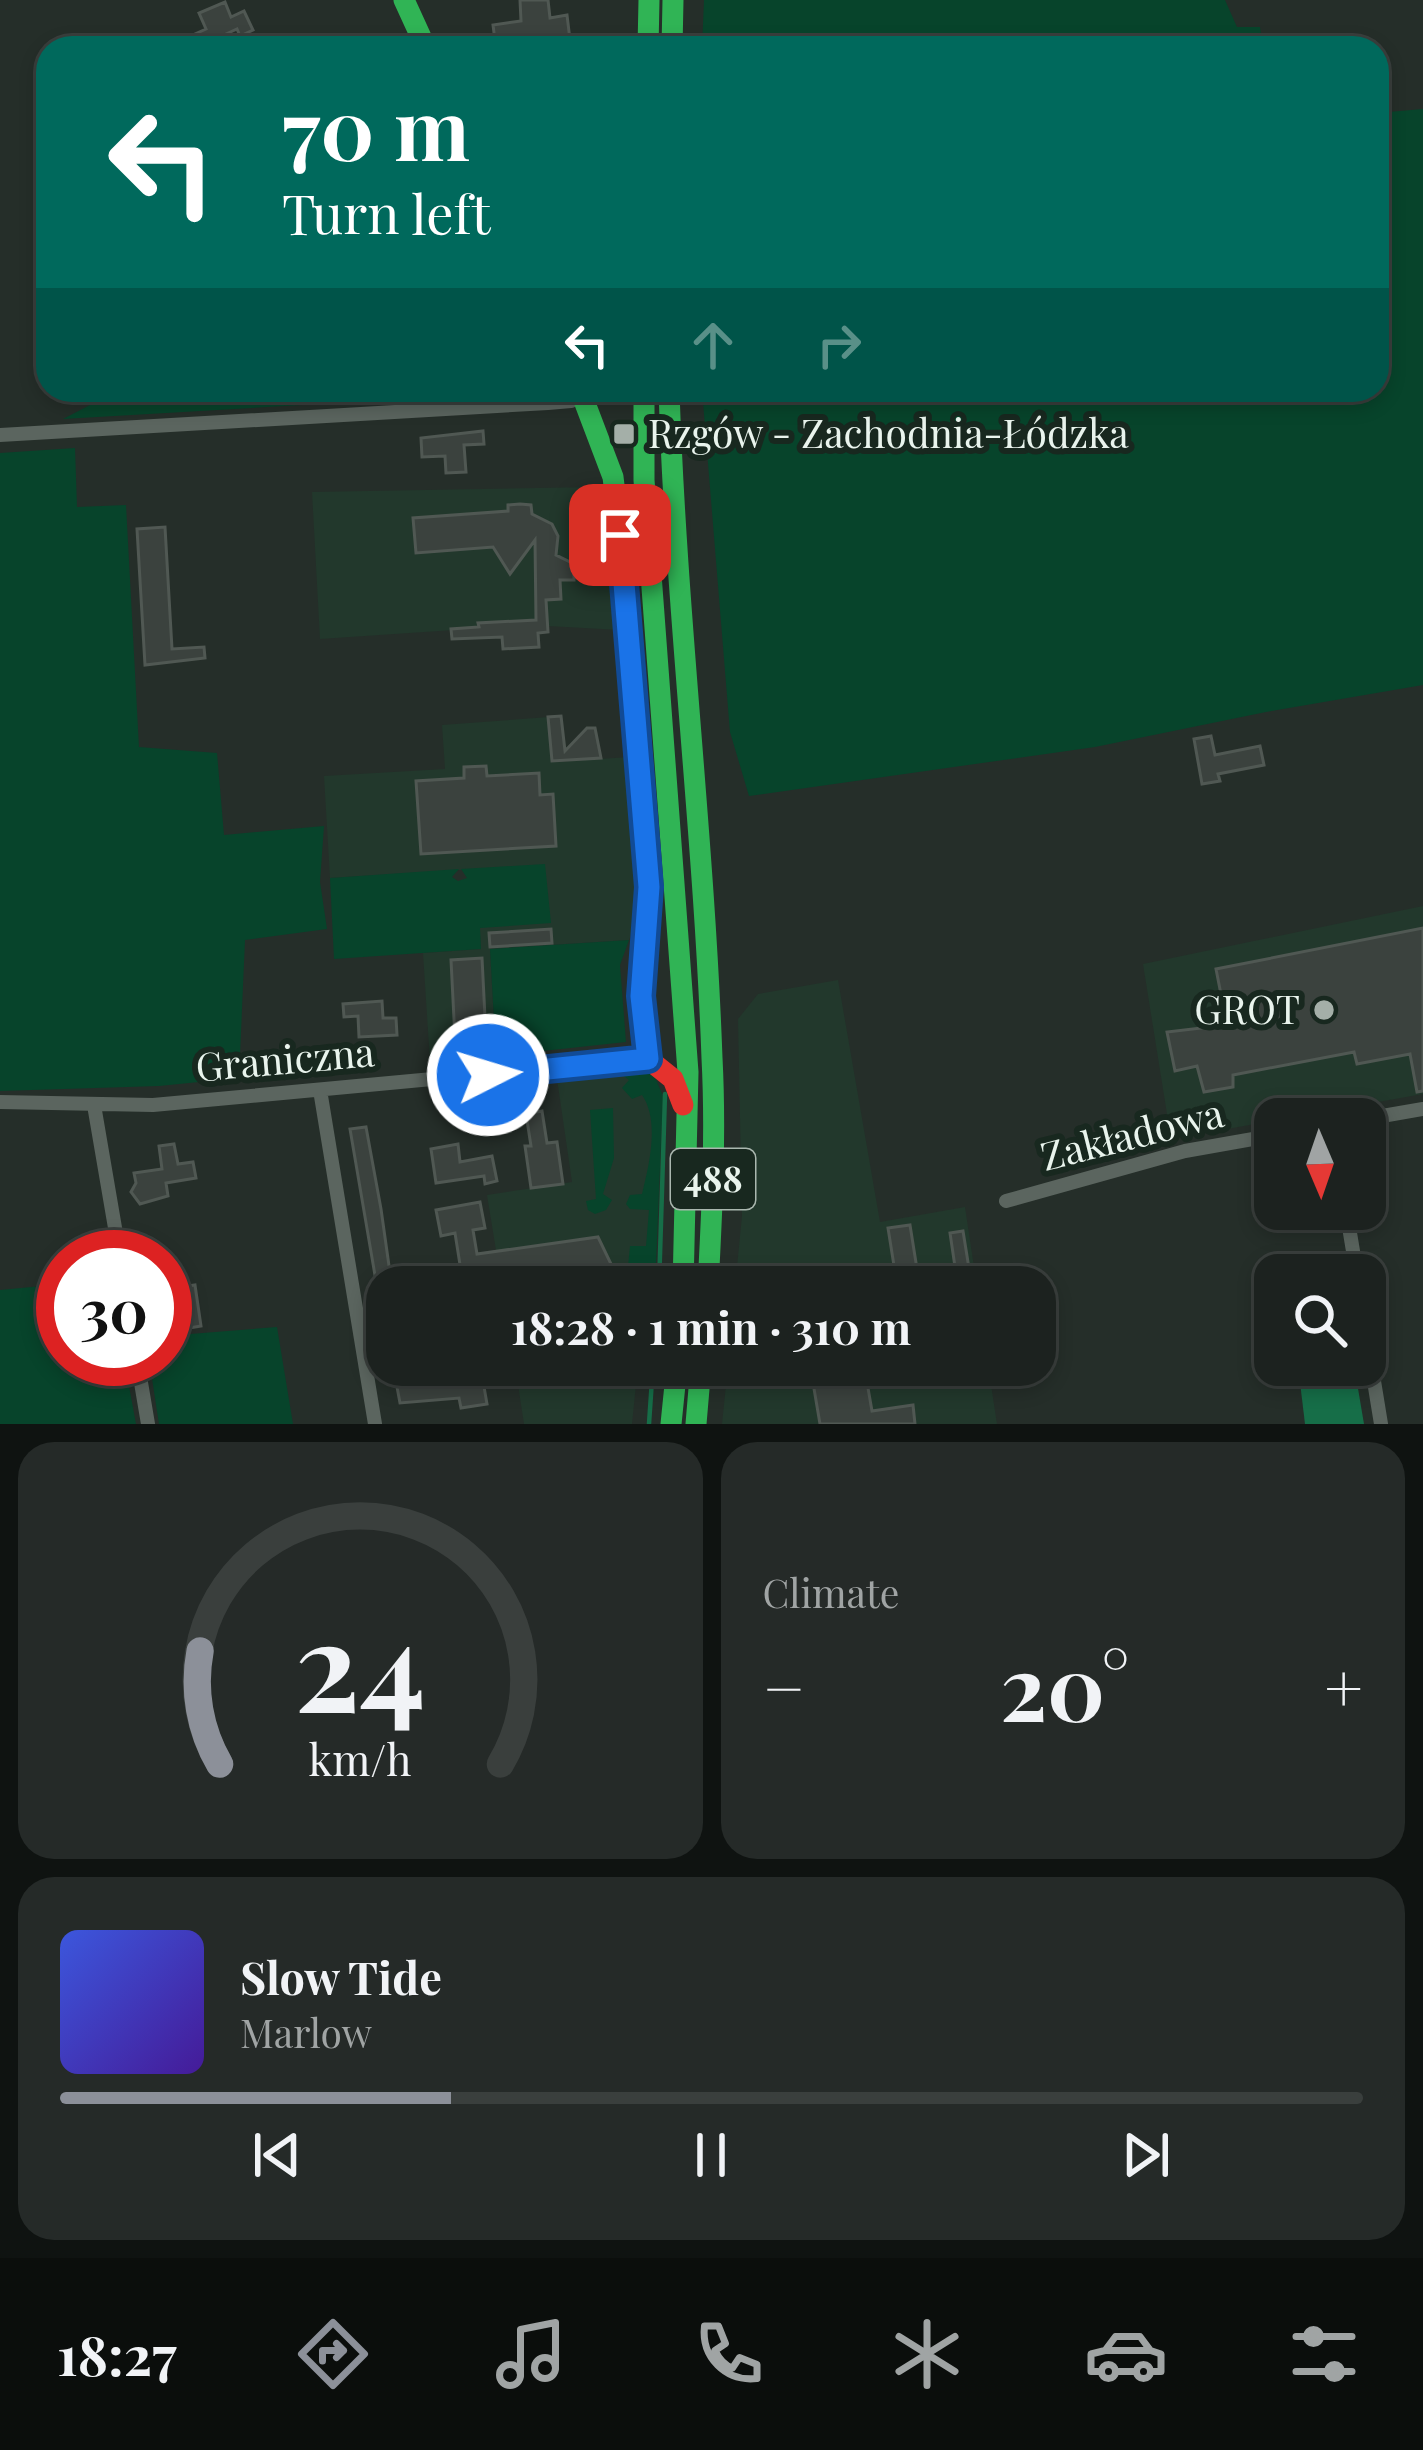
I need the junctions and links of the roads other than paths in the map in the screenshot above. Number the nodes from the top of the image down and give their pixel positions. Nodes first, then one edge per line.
1 (404, 0) edge
2 (649, 0) edge
3 (673, 0) edge
4 (420, 36) edge
5 (648, 36) edge
6 (672, 36) edge
7 (560, 402) edge
8 (585, 402) edge
9 (644, 402) edge
10 (668, 402) edge
11 (0, 435) edge
12 (648, 1059) junction
13 (320, 1090) junction
14 (0, 1102) edge
15 (94, 1106) junction
16 (1423, 1108) edge
17 (1386, 1115) edge
18 (688, 1121) junction
19 (1254, 1140) edge
20 (1006, 1201) dead end
21 (115, 1230) edge
22 (684, 1266) edge
23 (708, 1266) edge
24 (142, 1386) edge
25 (675, 1386) edge
26 (699, 1386) edge
27 (1375, 1386) edge
28 (148, 1424) edge
29 (376, 1424) edge
30 (671, 1424) edge
31 (696, 1424) edge
32 (1382, 1424) edge

1 - 4 main road
2 - 5 main road
3 - 6 main road
7 - 11 street
8 - 12 main road
9 - 18 main road, 488
10 - 23 main road, 488
12 - 13 street, Graniczna
12 - 18 main road
13 - 15 street, Graniczna
13 - 29 street
14 - 15 street, Graniczna
15 - 21 street
16 - 17 street
18 - 22 main road, 488
19 - 20 street, Zakładowa
24 - 28 street
25 - 30 main road
26 - 31 main road
27 - 32 street

